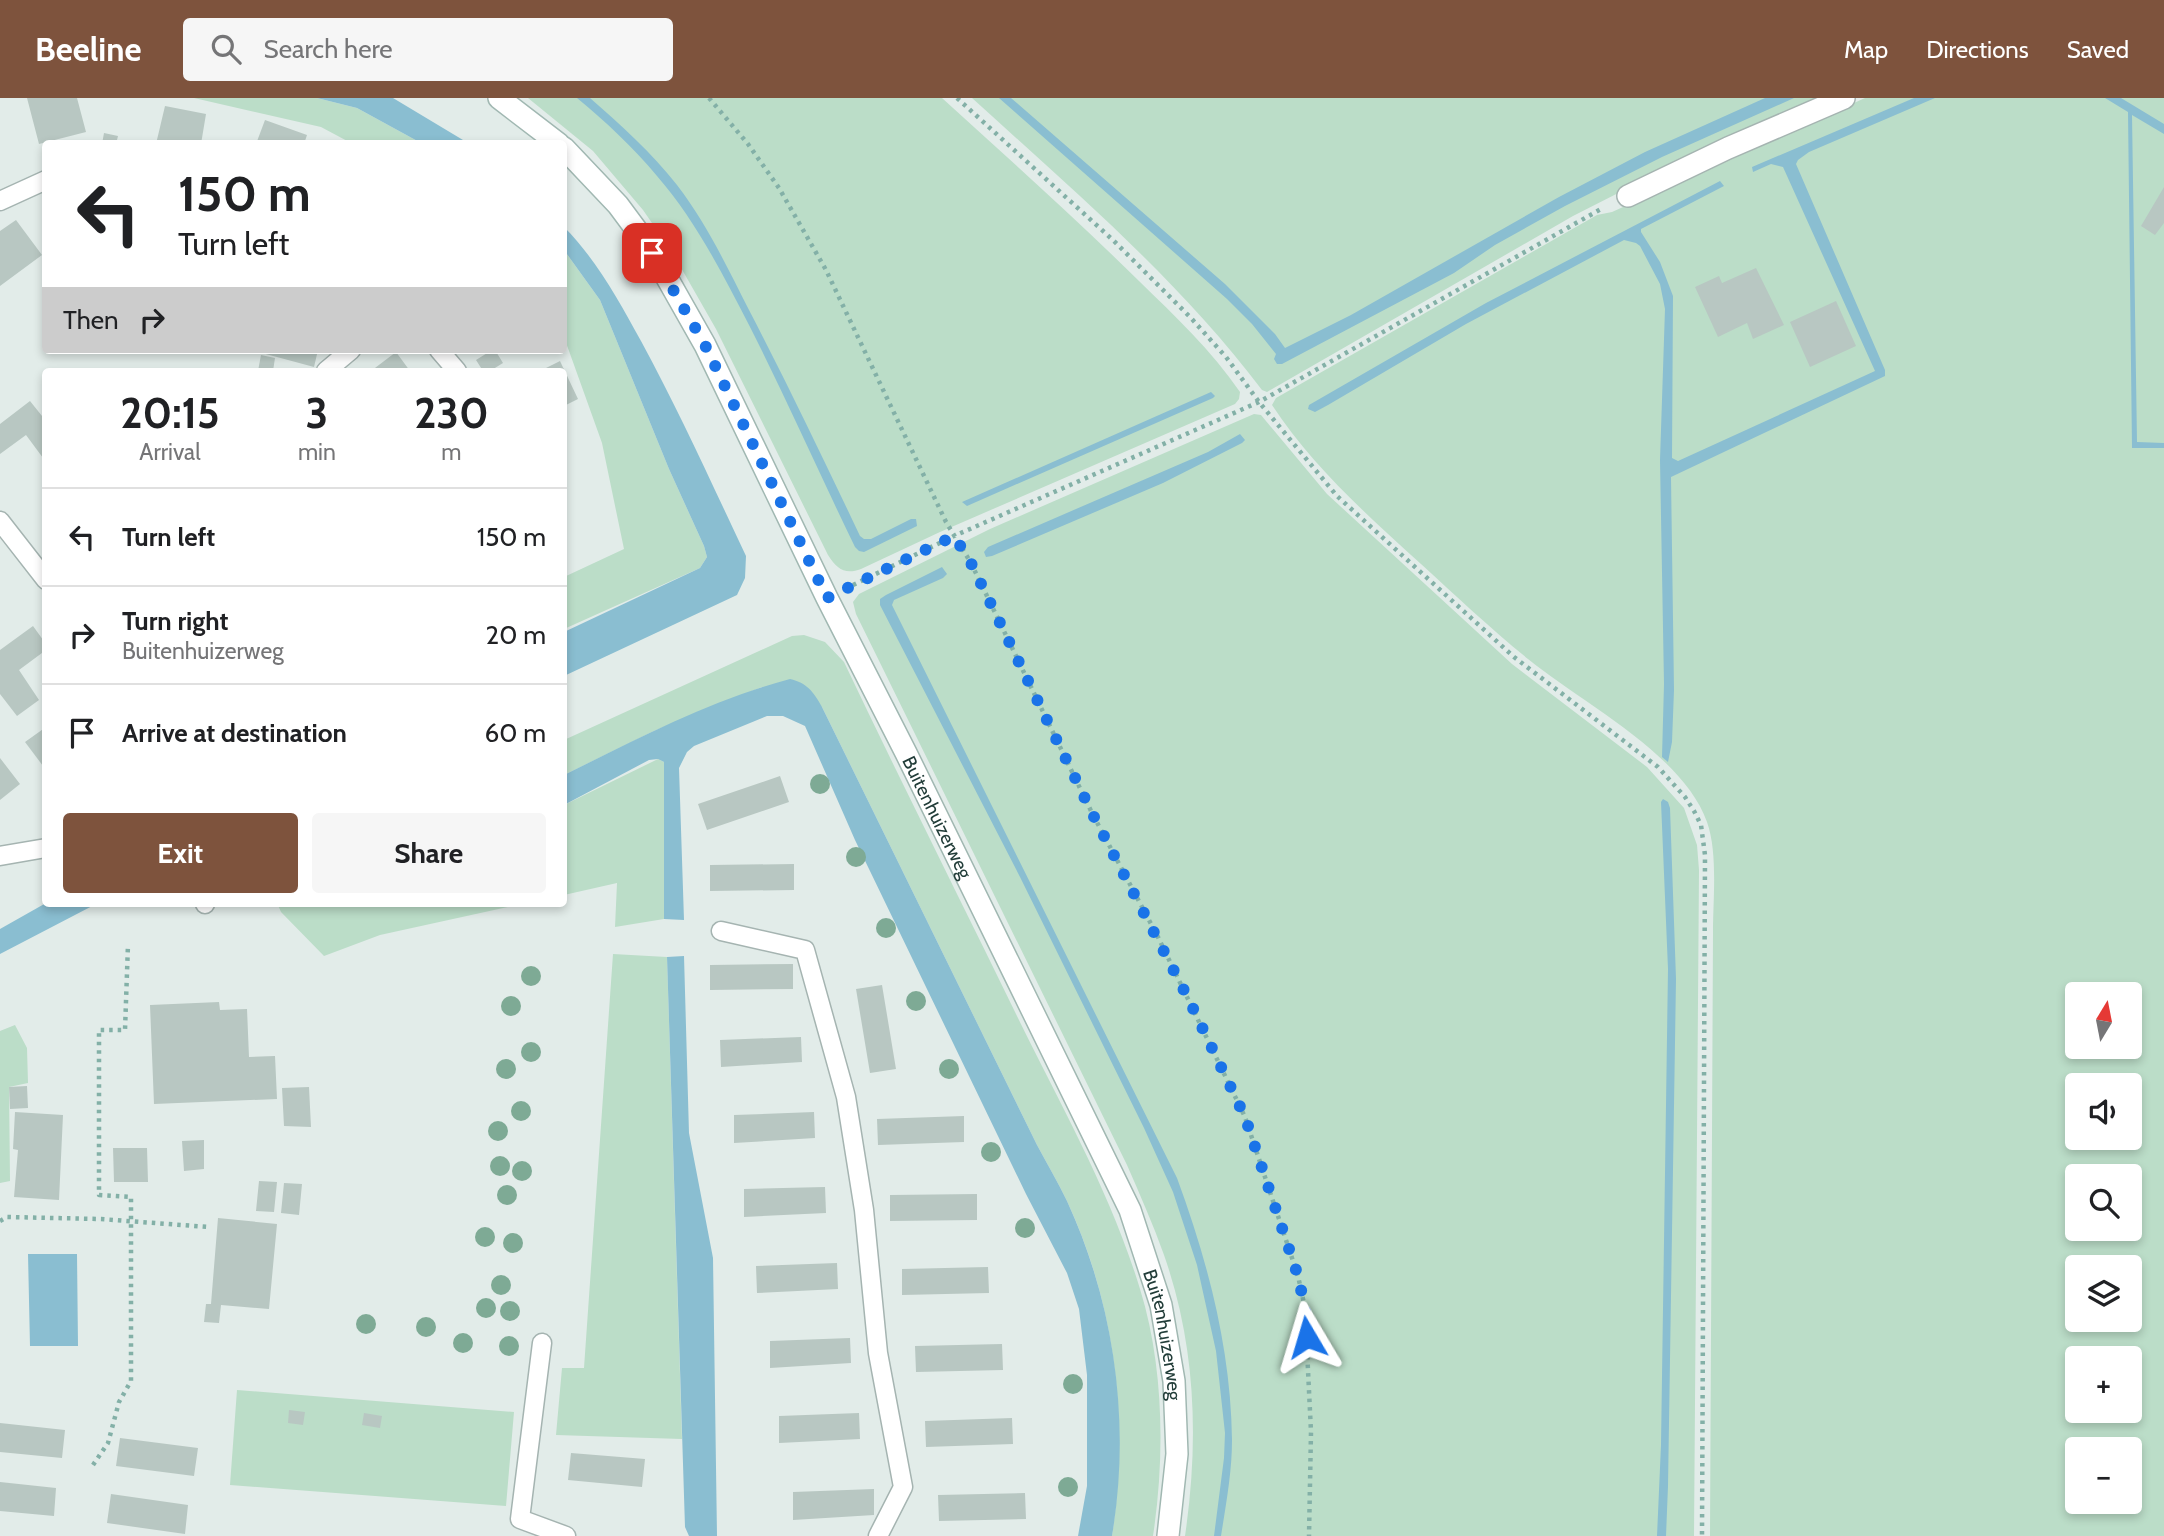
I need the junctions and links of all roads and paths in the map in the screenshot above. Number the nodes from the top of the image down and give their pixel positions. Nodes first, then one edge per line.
1 (499, 98) edge
2 (709, 98) edge
3 (957, 98) edge
4 (1844, 98) edge
5 (554, 140) edge
6 (567, 151) edge
7 (42, 182) edge
8 (1628, 196) joint
9 (0, 201) edge
10 (346, 354) edge
11 (442, 354) edge
12 (330, 368) edge
13 (454, 368) edge
14 (1259, 402) junction
15 (0, 521) edge
16 (954, 536) junction
17 (42, 575) edge
18 (827, 598) junction
19 (42, 849) edge
20 (0, 856) edge
21 (721, 931) dead end
22 (128, 944) dead end
23 (0, 1221) edge
24 (132, 1222) junction
25 (208, 1227) dead end
26 (542, 1343) dead end
27 (93, 1465) dead end
28 (566, 1536) edge
29 (878, 1536) edge
30 (1168, 1536) edge
31 (1309, 1536) edge
32 (1702, 1536) edge

1 - 5 street
2 - 16 path
3 - 14 path
4 - 8 street
6 - 18 street, Buitenhuizerweg
7 - 9 lane
8 - 14 path
10 - 12 lane
11 - 13 lane
14 - 16 path
14 - 32 path
15 - 17 lane
16 - 18 path
16 - 31 path
18 - 30 street, Buitenhuizerweg
19 - 20 lane
21 - 29 lane
22 - 24 path
23 - 24 path
24 - 25 path
24 - 27 path
26 - 28 lane

